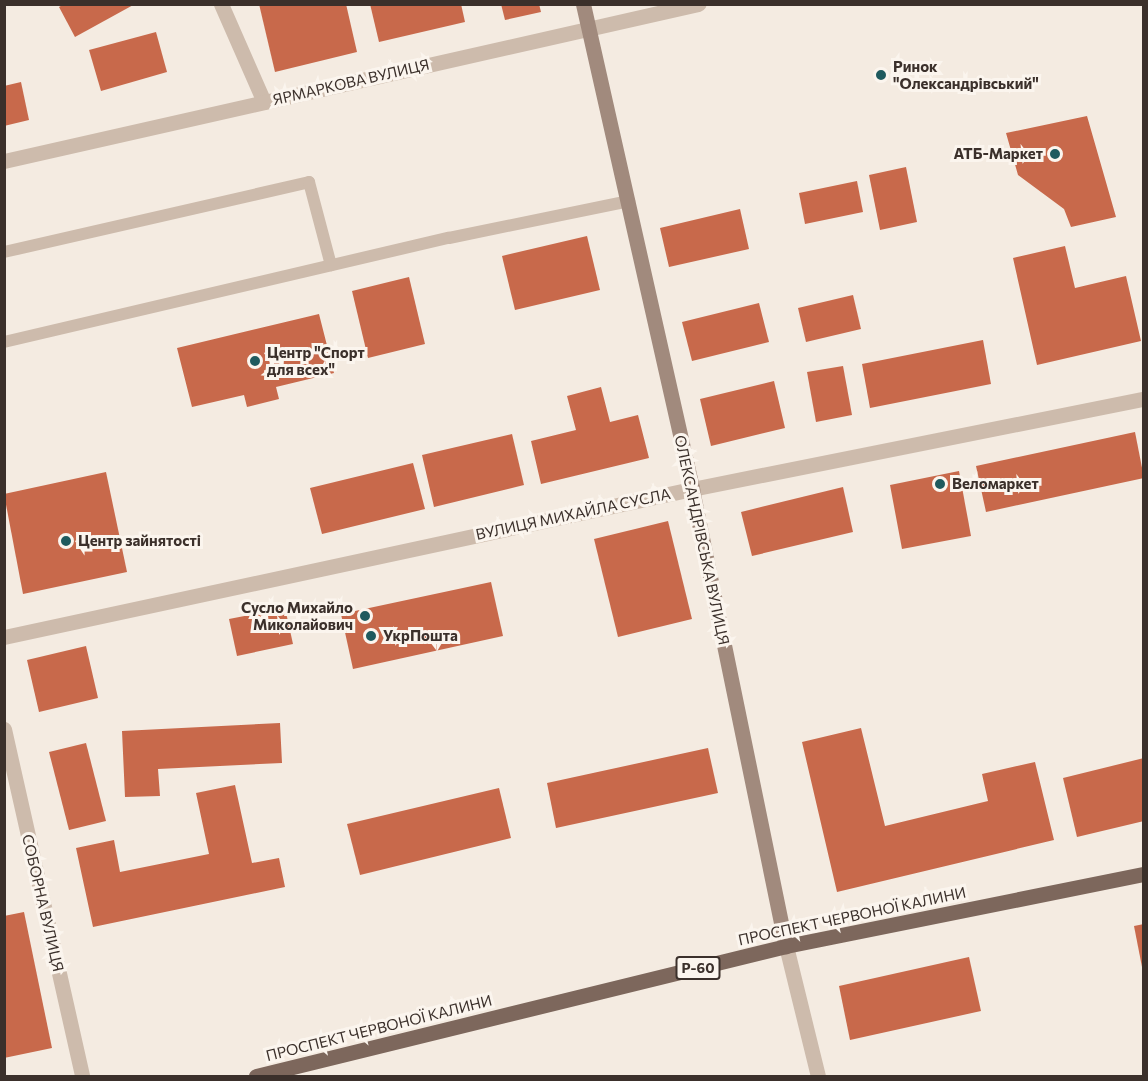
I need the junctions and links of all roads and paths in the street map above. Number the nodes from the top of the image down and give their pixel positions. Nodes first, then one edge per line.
1 (221, 4) edge
2 (583, 4) edge
3 (698, 4) edge
4 (589, 28) junction
5 (264, 102) junction
6 (4, 161) edge
7 (629, 201) junction
8 (4, 252) edge
9 (331, 265) junction
10 (4, 342) edge
11 (1143, 399) edge
12 (692, 489) junction
13 (4, 637) edge
14 (4, 729) edge
15 (1143, 874) edge
16 (786, 946) junction
17 (82, 1077) edge
18 (256, 1077) edge
19 (818, 1077) edge

1 - 5 street
2 - 4 main road, ОЛЕКСАНДРІВСЬКА ВУЛИЦЯ
3 - 4 street, ЯРМАРКОВА ВУЛИЦЯ
4 - 5 street, ЯРМАРКОВА ВУЛИЦЯ
4 - 7 main road, ОЛЕКСАНДРІВСЬКА ВУЛИЦЯ
5 - 6 street, ЯРМАРКОВА ВУЛИЦЯ
7 - 9 lane
7 - 12 main road, ОЛЕКСАНДРІВСЬКА ВУЛИЦЯ
8 - 9 lane
9 - 10 lane
11 - 12 street, ВУЛИЦЯ МИХАЙЛА СУСЛА
12 - 13 street, ВУЛИЦЯ МИХАЙЛА СУСЛА
12 - 16 main road, ОЛЕКСАНДРІВСЬКА ВУЛИЦЯ
14 - 17 street, СОБОРНА ВУЛИЦЯ
15 - 16 main road, ПРОСПЕКТ ЧЕРВОНОЇ КАЛИНИ / Р-60
16 - 18 main road, ПРОСПЕКТ ЧЕРВОНОЇ КАЛИНИ / Р-60
16 - 19 street, ОЛЕКСАНДРІВСЬКА ВУЛИЦЯ

